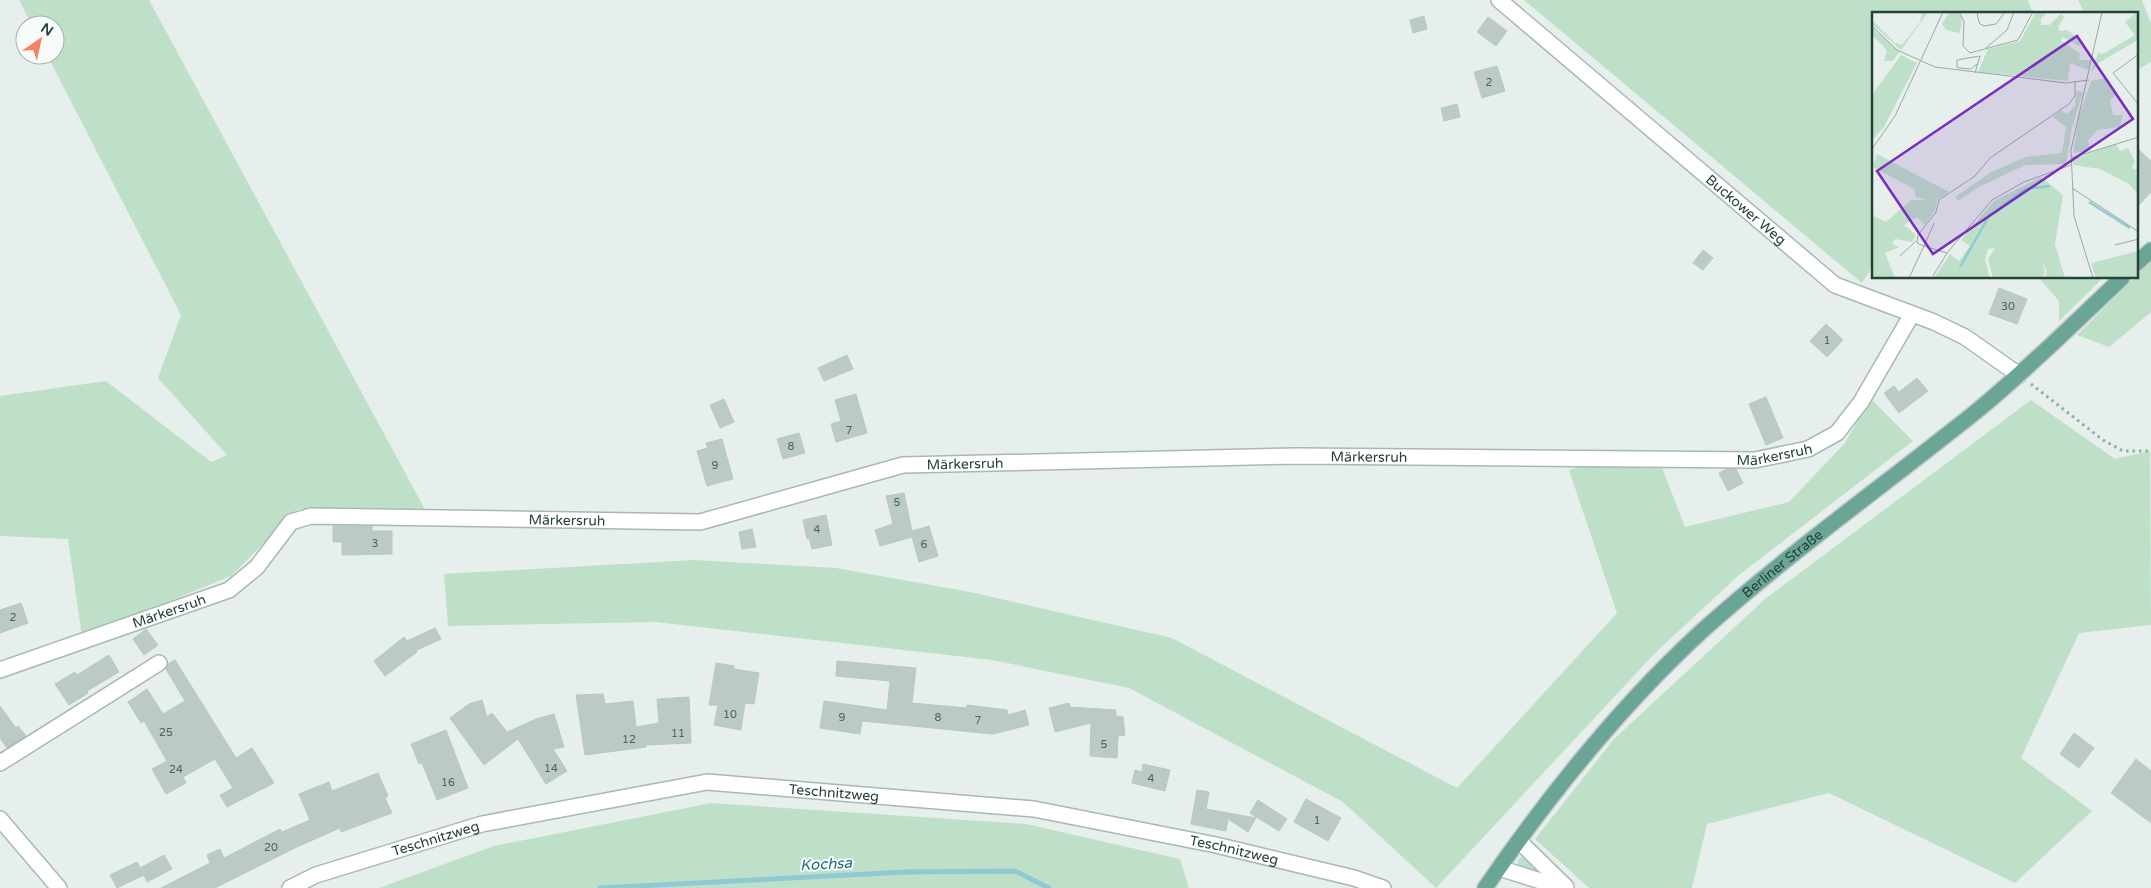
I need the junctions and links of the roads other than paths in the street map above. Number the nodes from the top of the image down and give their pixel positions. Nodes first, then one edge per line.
1 (1499, 0) edge
2 (2151, 250) edge
3 (2138, 262) edge
4 (2121, 279) edge
5 (1912, 314) junction
6 (2019, 375) junction
7 (159, 663) dead end
8 (0, 670) edge
9 (0, 763) edge
10 (0, 819) edge
11 (1519, 841) junction
12 (1498, 868) junction
13 (59, 888) edge
14 (290, 888) edge
15 (1383, 888) edge
16 (1485, 888) edge
17 (1563, 888) edge
18 (1567, 888) edge

1 - 5 street, Buckower Weg
2 - 3 main road
4 - 6 main road, Berliner Straße
5 - 6 street, Buckower Weg
5 - 8 street, Märkersruh
6 - 11 main road, Berliner Straße
7 - 9 street
10 - 13 street
11 - 12 main road, Berliner Straße
11 - 18 street
12 - 16 main road, Berliner Straße
12 - 17 street
14 - 15 street, Teschnitzweg

